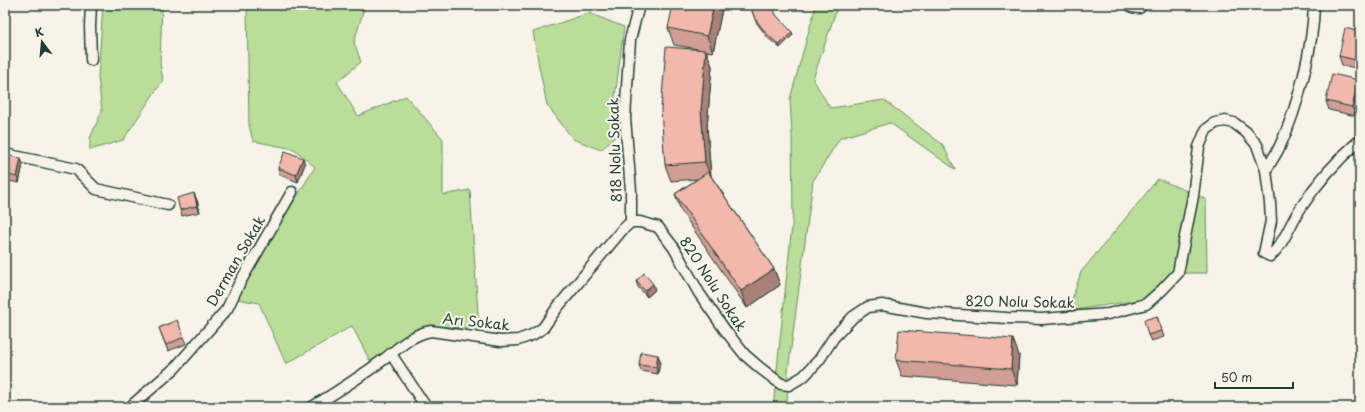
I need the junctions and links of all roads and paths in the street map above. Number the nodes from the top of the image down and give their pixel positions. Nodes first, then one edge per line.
1 (92, 5) edge
2 (639, 5) edge
3 (1130, 5) edge
4 (1143, 5) edge
5 (1314, 5) edge
6 (91, 60) dead end
7 (1360, 140) edge
8 (5, 154) edge
9 (1266, 170) junction
10 (292, 192) dead end
11 (168, 205) dead end
12 (631, 222) junction
13 (391, 354) junction
14 (130, 407) edge
15 (312, 407) edge
16 (426, 407) edge

1 - 6 street
2 - 12 street, 818 Nolu Sokak
3 - 4 street
5 - 9 street
7 - 9 street, 820 Nolu Sokak
8 - 11 street
9 - 12 street, 820 Nolu Sokak
10 - 14 street, Derman Sokak
12 - 13 street, Arı Sokak
13 - 15 street, Arı Sokak
13 - 16 street

